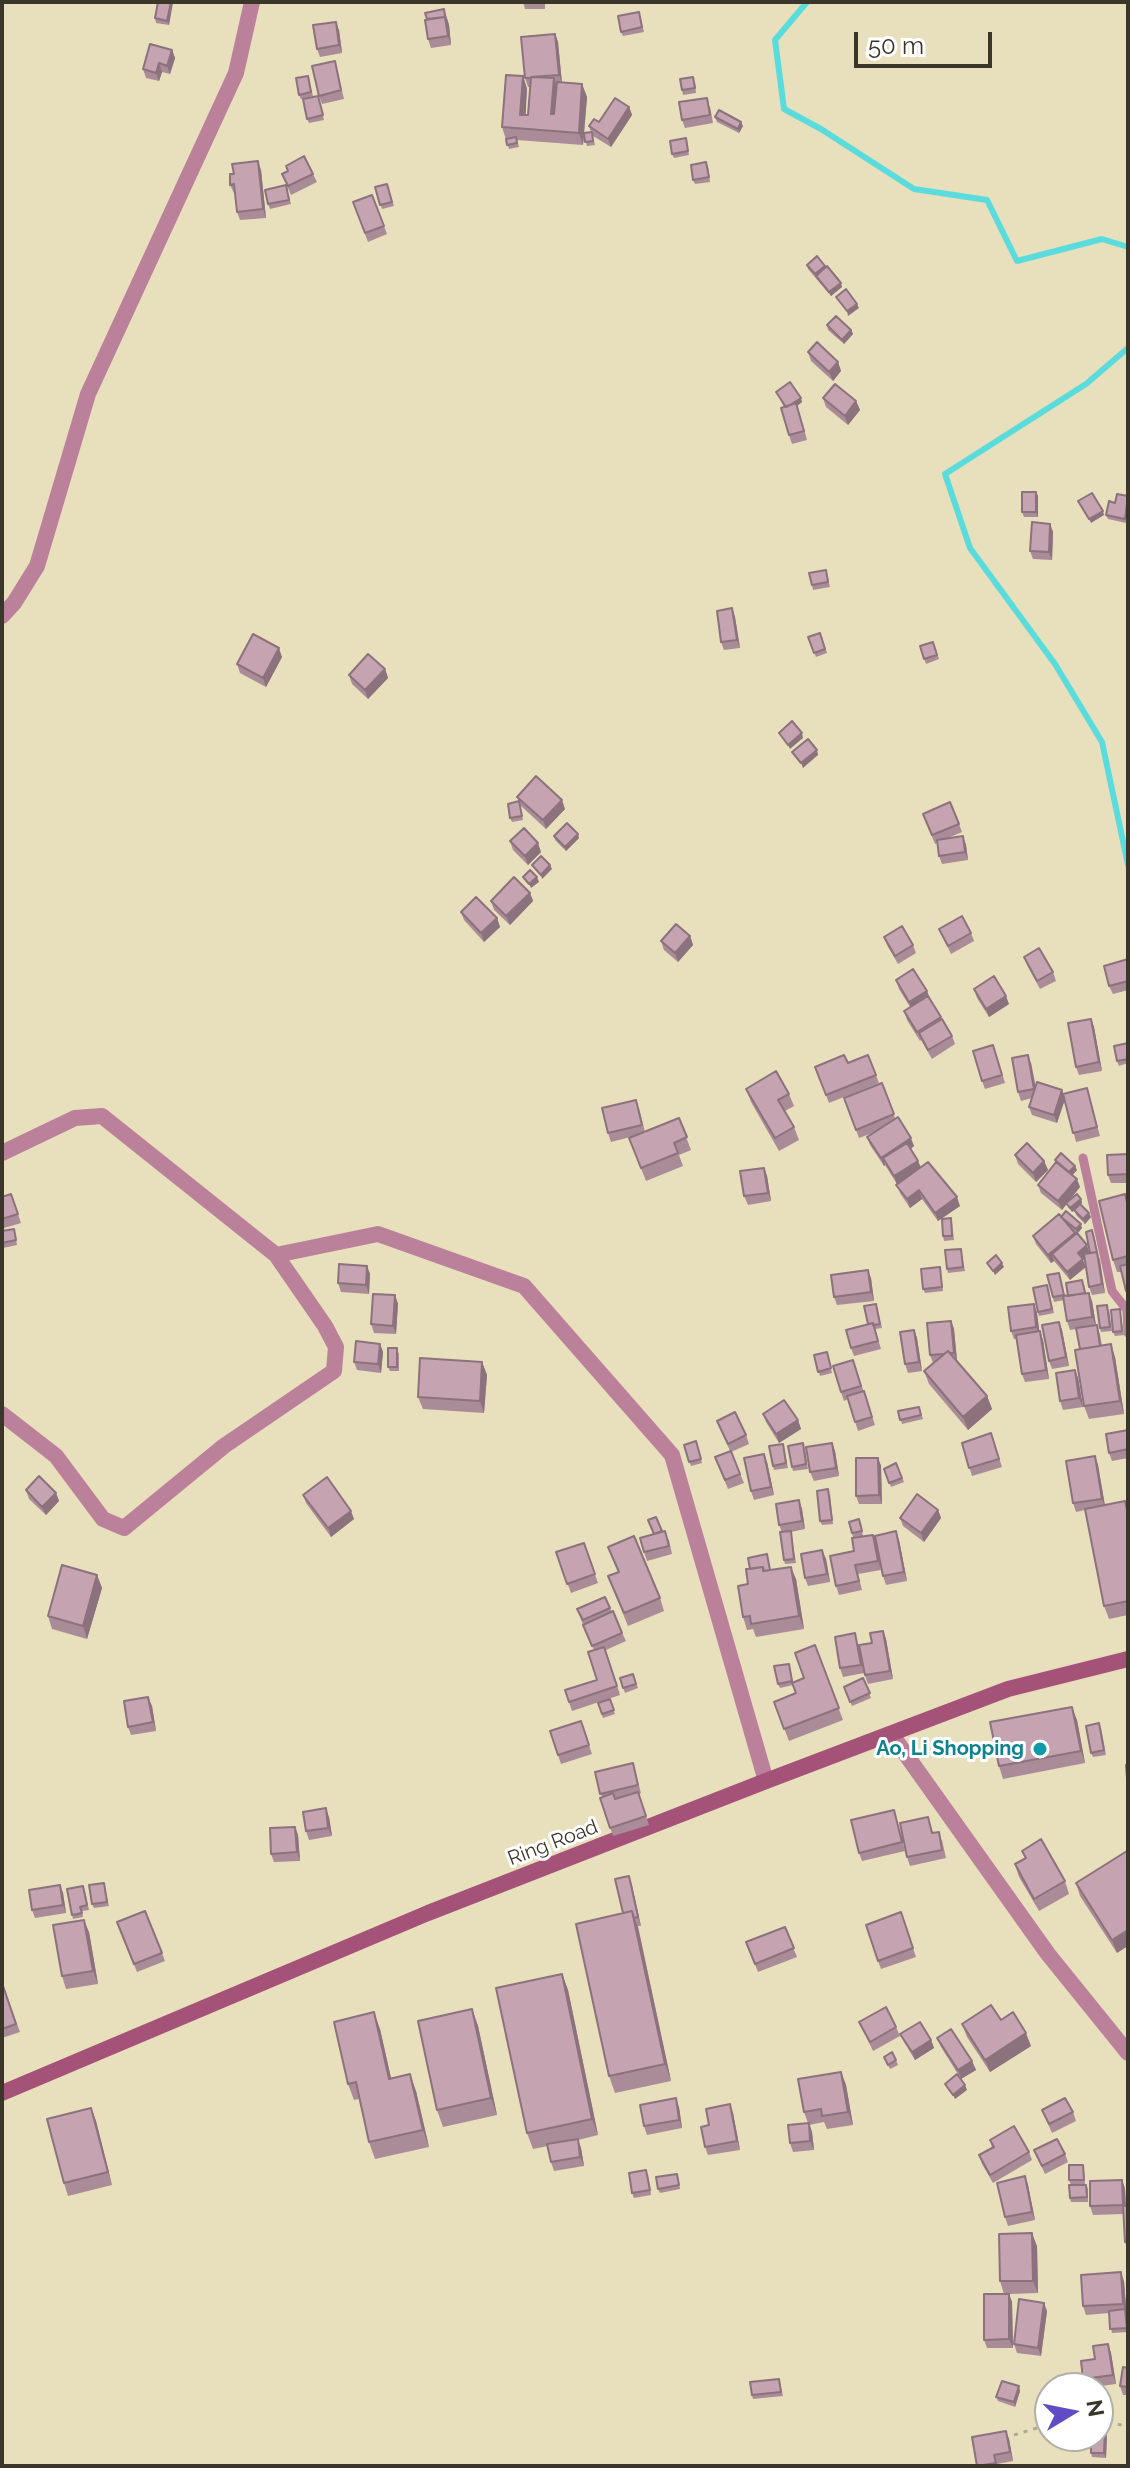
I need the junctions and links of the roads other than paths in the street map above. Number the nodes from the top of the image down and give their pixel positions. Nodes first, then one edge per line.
1 (252, 2) edge
2 (2, 616) edge
3 (2, 1153) edge
4 (1083, 1158) dead end
5 (276, 1255) junction
6 (1128, 1333) edge
7 (2, 1414) edge
8 (1128, 1659) edge
9 (892, 1735) junction
10 (766, 1781) junction
11 (1128, 2053) edge
12 (2, 2093) edge

1 - 2 street
3 - 5 street
4 - 6 lane
5 - 7 street
5 - 10 street
8 - 9 main road, Ring Road
9 - 10 main road, Ring Road
9 - 11 street
10 - 12 main road, Ring Road

